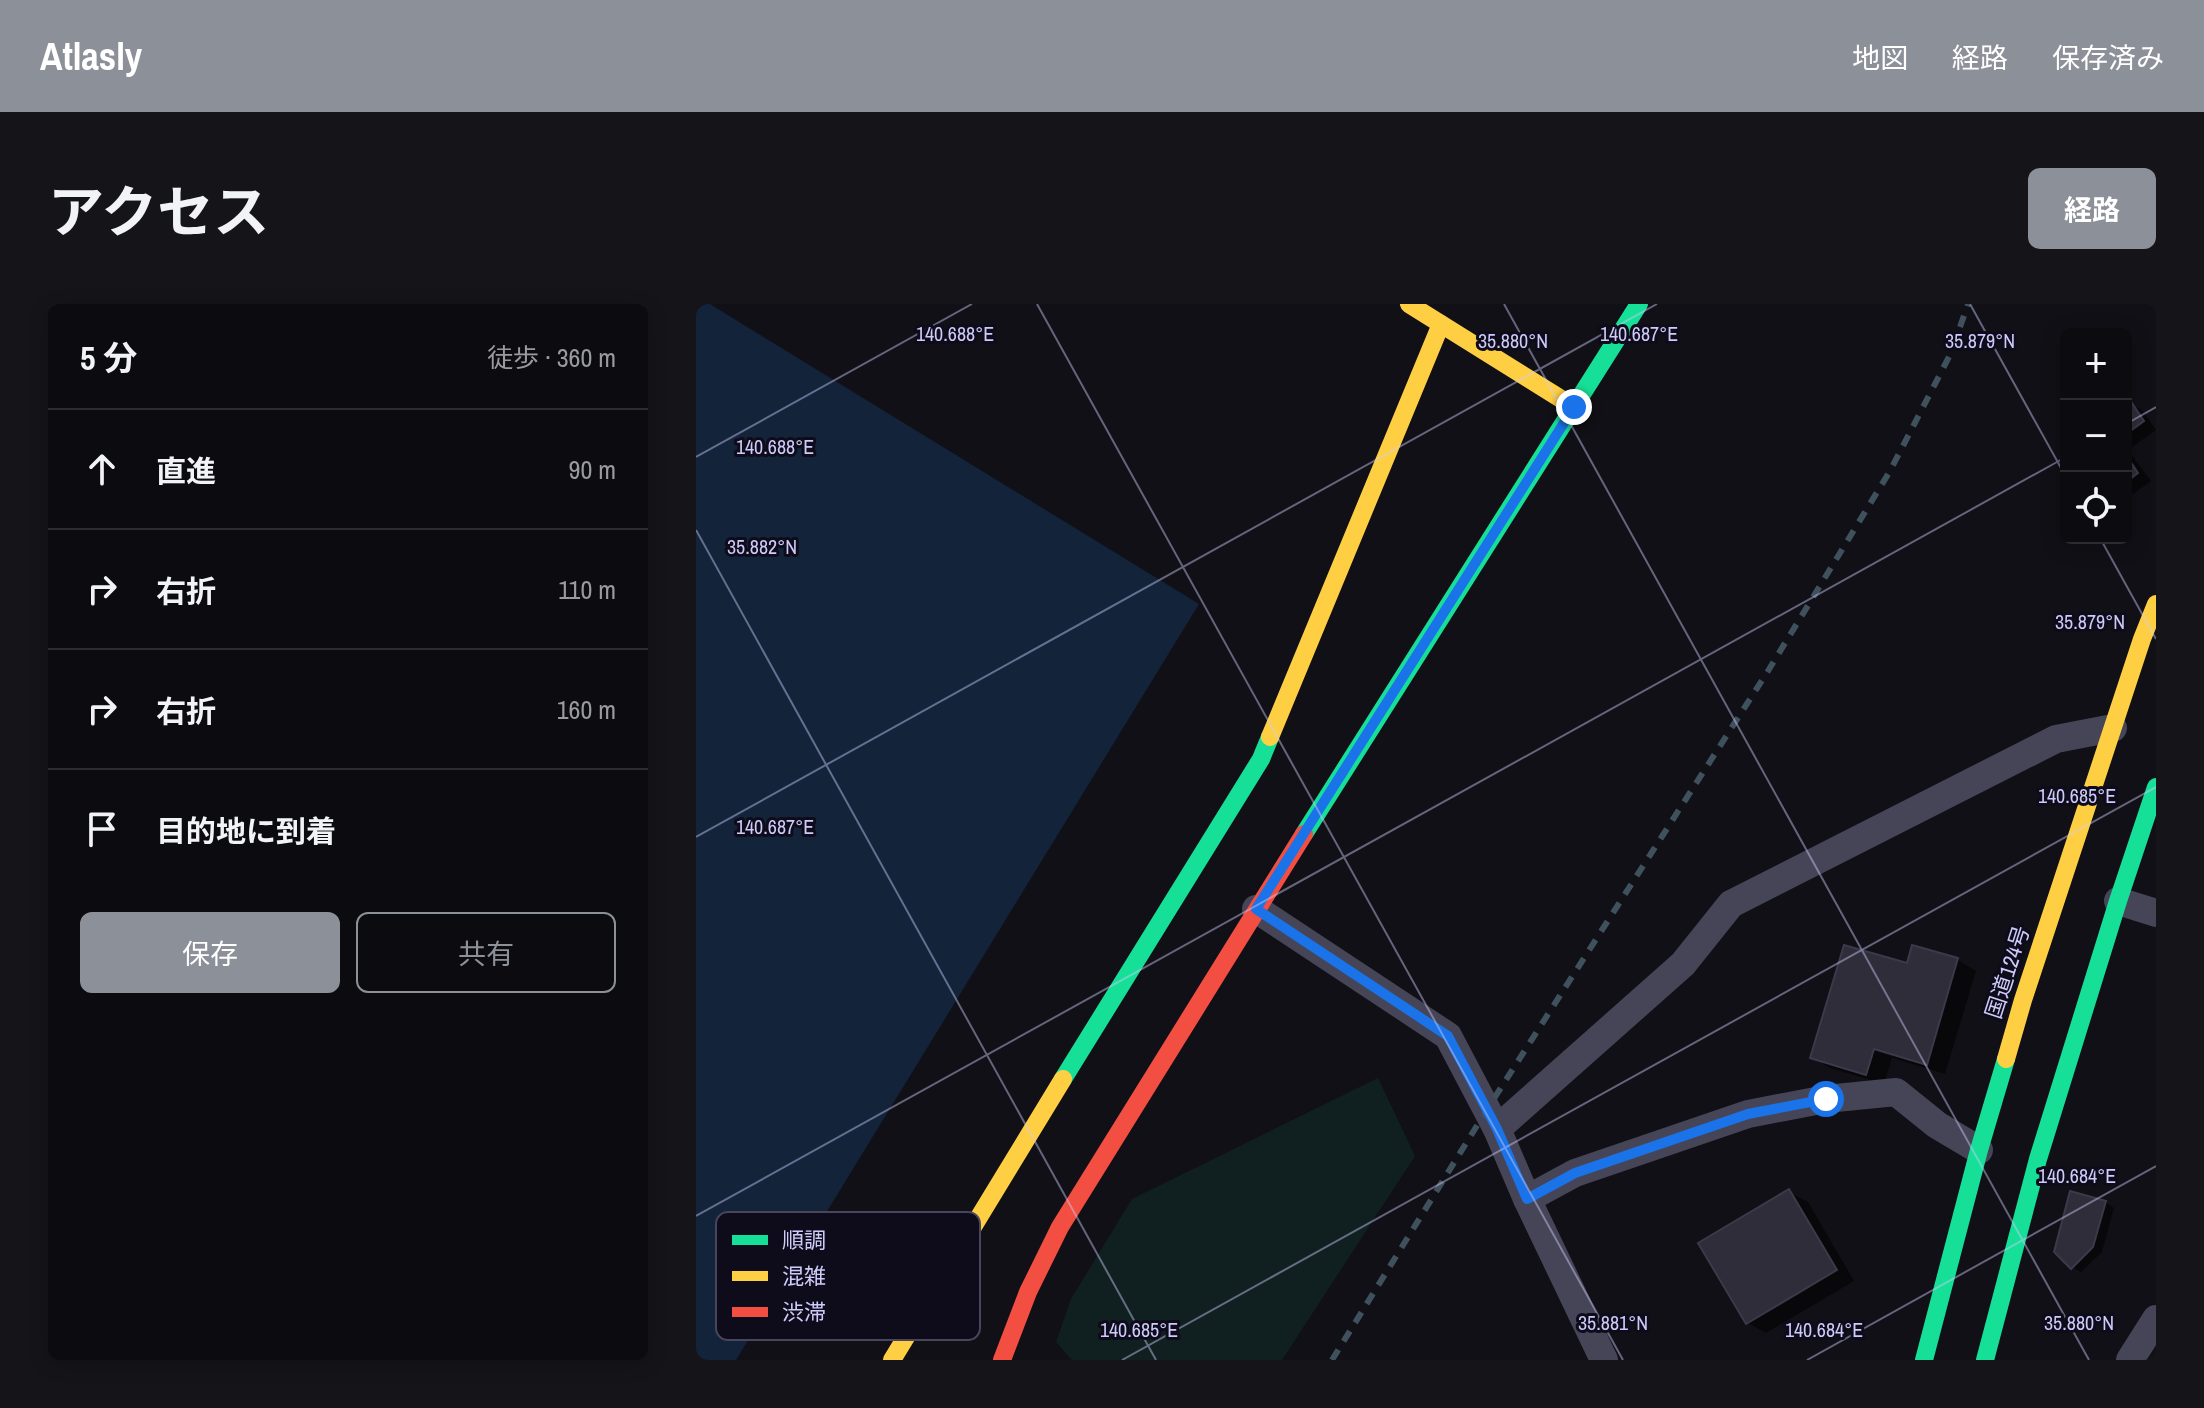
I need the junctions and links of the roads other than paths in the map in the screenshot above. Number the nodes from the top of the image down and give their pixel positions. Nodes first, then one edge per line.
1 (1409, 304) edge
2 (1639, 304) edge
3 (1441, 324) junction
4 (1574, 407) junction
5 (2156, 604) edge
6 (2113, 728) junction
7 (2156, 787) edge
8 (2118, 901) junction
9 (1256, 909) junction
10 (2156, 913) edge
11 (1497, 1129) junction
12 (1979, 1150) junction
13 (1527, 1199) junction
14 (980, 1215) edge
15 (2156, 1319) edge
16 (904, 1340) edge
17 (892, 1360) edge
18 (1002, 1360) edge
19 (1604, 1360) edge
20 (1924, 1360) edge
21 (1985, 1360) edge
22 (2130, 1360) edge

1 - 3 main road
2 - 4 main road
3 - 4 main road
3 - 14 main road
4 - 9 main road
5 - 6 main road, 国道124号
6 - 11 street
6 - 12 main road, 国道124号
7 - 8 main road
8 - 10 street
8 - 21 main road
9 - 11 street
9 - 18 main road
11 - 13 street
12 - 13 street
12 - 20 main road, 国道124号
13 - 19 street
15 - 22 street
16 - 17 main road

